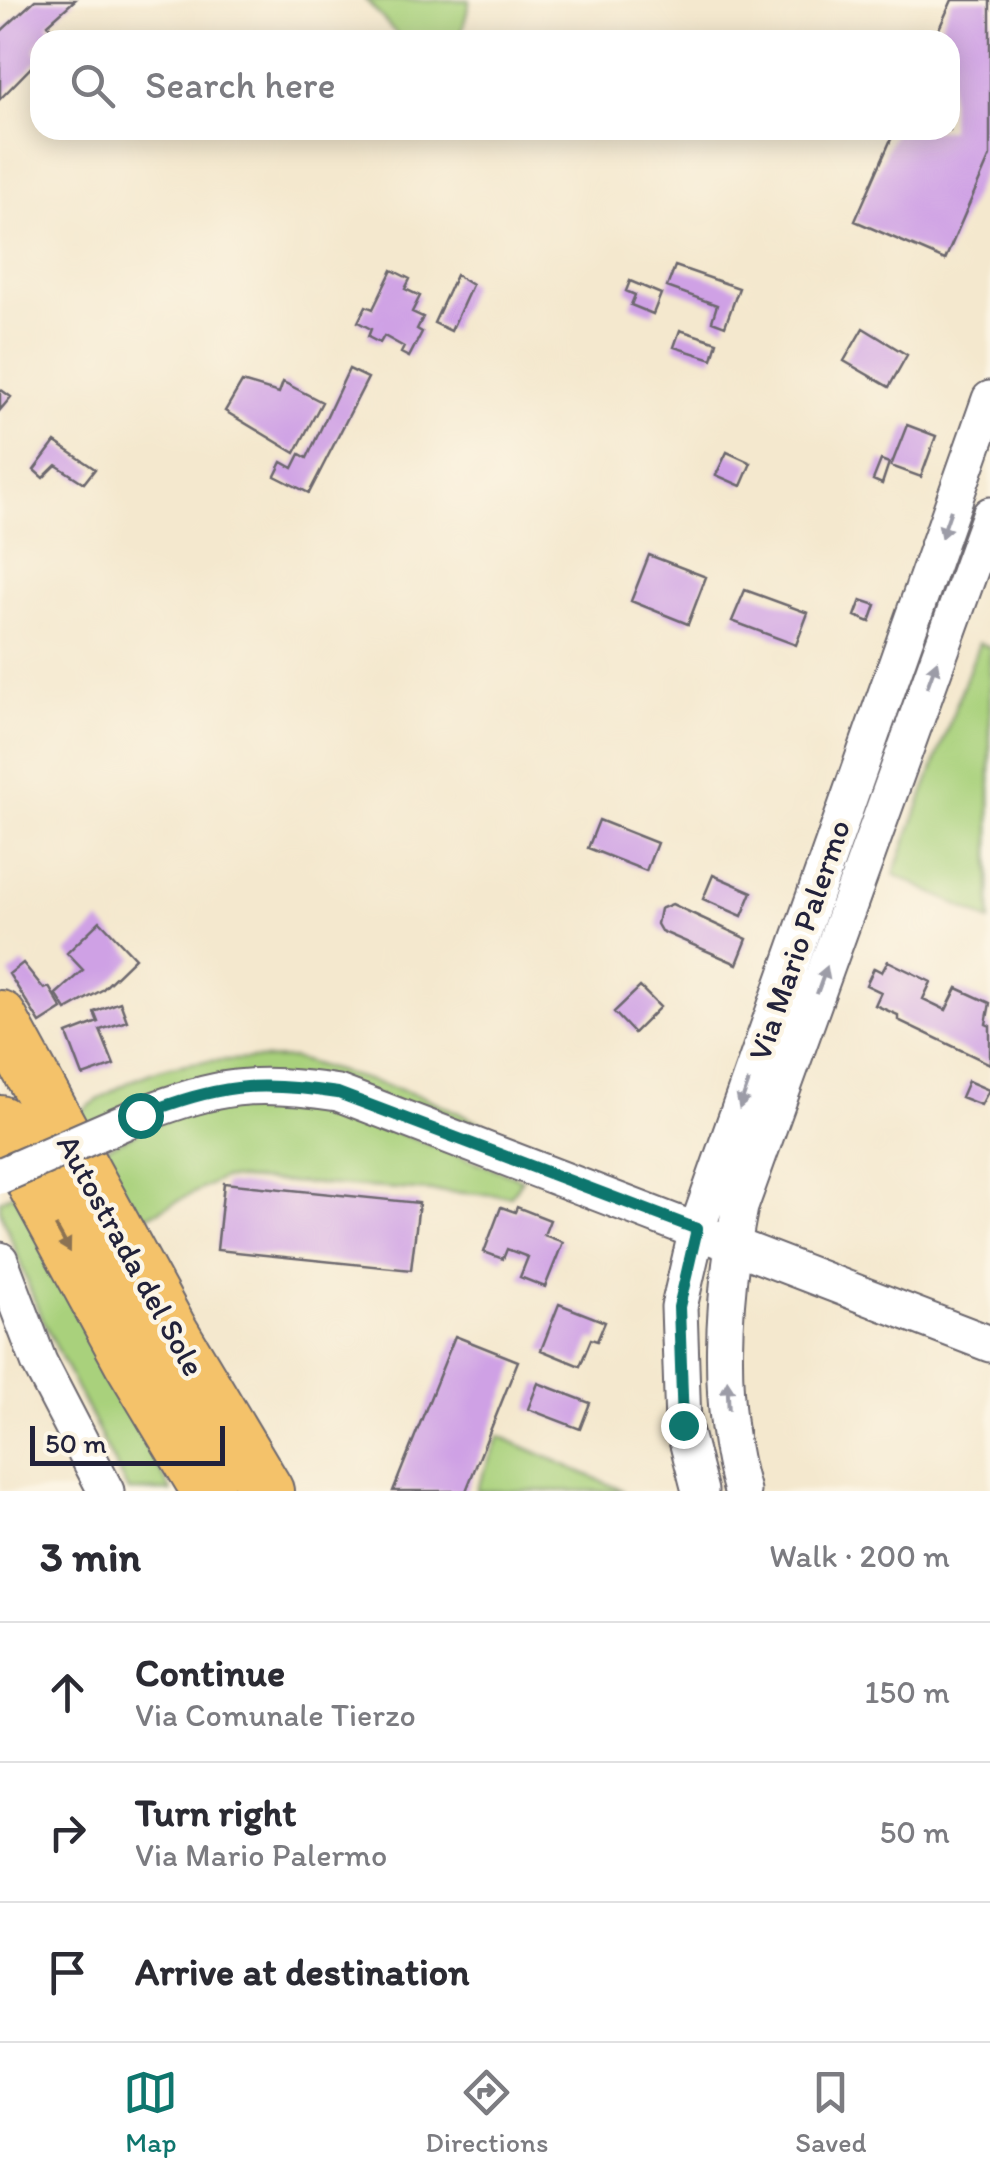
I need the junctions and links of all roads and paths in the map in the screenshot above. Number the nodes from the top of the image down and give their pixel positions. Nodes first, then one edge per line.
1 (990, 399) edge
2 (990, 515) edge
3 (0, 1017) edge
4 (0, 1122) edge
5 (0, 1176) edge
6 (697, 1229) junction
7 (733, 1244) junction
8 (0, 1260) edge
9 (990, 1344) edge
10 (106, 1491) edge
11 (208, 1491) edge
12 (266, 1491) edge
13 (700, 1491) edge
14 (742, 1491) edge

1 -> 6 street, Via Mario Palermo
7 -> 2 street, Via Mario Palermo
3 - 12 highway, Autostrada del Sole
4 -> 11 highway, Autostrada del Sole
5 - 6 street, bridge
6 - 7 street
6 - 13 street, Via Mario Palermo
7 - 9 street
14 -> 7 street, Via Mario Palermo
8 - 10 street

